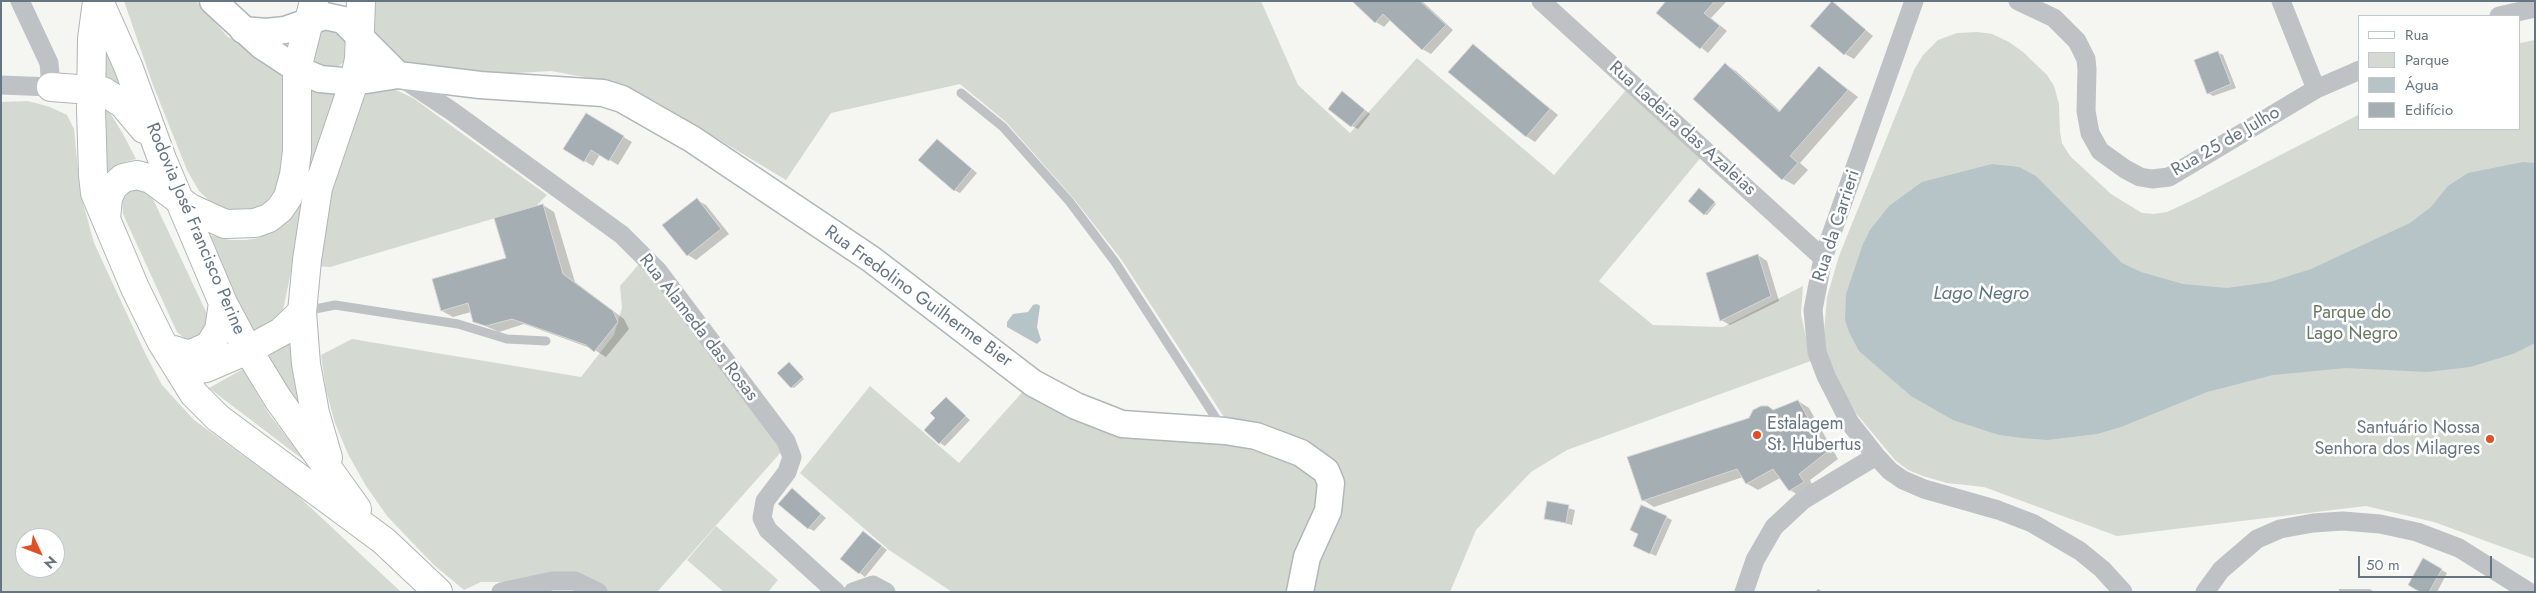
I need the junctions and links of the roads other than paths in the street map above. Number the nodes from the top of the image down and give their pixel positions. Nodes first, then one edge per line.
1 (20, 1) edge
2 (98, 1) edge
3 (213, 1) edge
4 (360, 1) edge
5 (1541, 1) edge
6 (1914, 1) edge
7 (2018, 1) edge
8 (2281, 1) edge
9 (2535, 8) edge
10 (311, 11) edge
11 (2504, 15) edge
12 (243, 30) junction
13 (359, 36) junction
14 (297, 69) junction
15 (2358, 71) edge
16 (398, 75) junction
17 (354, 82) junction
18 (1, 85) edge
19 (52, 87) junction
20 (92, 88) junction
21 (2316, 89) junction
22 (961, 93) dead end
23 (91, 131) junction
24 (159, 152) junction
25 (178, 199) junction
26 (201, 214) junction
27 (106, 218) junction
28 (1823, 258) junction
29 (223, 303) junction
30 (302, 312) junction
31 (161, 341) junction
32 (546, 341) dead end
33 (248, 350) junction
34 (180, 371) junction
35 (1225, 431) junction
36 (1876, 456) junction
37 (335, 481) junction
38 (384, 541) junction
39 (508, 591) edge
40 (438, 592) edge
41 (598, 592) edge
42 (836, 592) edge
43 (853, 592) edge
44 (886, 592) edge
45 (1300, 592) edge
46 (1744, 592) edge
47 (2123, 592) edge
48 (2205, 592) edge
49 (2528, 592) edge

1 - 19 street
2 - 20 main road, Rodovia José Francisco Perine
2 - 24 main road, Rodovia José Francisco Perine
3 - 12 street, Rua Fredolino Guilherme Bier
4 - 13 main road
5 - 28 street, Rua Ladeira das Azaleias
6 - 28 street, Rua da Carrieri
7 - 21 street, Rua 25 de Julho
8 - 21 street
9 - 11 street
10 - 12 street
10 - 13 street
10 - 14 main road
12 - 14 street, Rua Fredolino Guilherme Bier
13 - 16 street
13 - 17 main road
14 - 17 street, Rua Fredolino Guilherme Bier
14 - 26 main road
15 - 21 street, Rua 25 de Julho
16 - 17 street, Rua Fredolino Guilherme Bier
16 - 35 street, Rua Fredolino Guilherme Bier
16 - 42 street, Rua Alameda das Rosas
17 - 30 main road
18 - 19 street
19 - 20 main road
19 - 23 main road
20 - 23 main road, Rodovia José Francisco Perine
20 - 24 main road
22 - 35 lane
23 - 27 main road, Rodovia José Francisco Perine
24 - 25 main road, Rodovia José Francisco Perine
24 - 26 main road
25 - 26 main road
25 - 27 main road
25 - 29 main road, Rodovia José Francisco Perine
27 - 31 main road, Rodovia José Francisco Perine
28 - 36 street, Rua da Carrieri
29 - 31 main road
29 - 33 main road, Rodovia José Francisco Perine
30 - 32 lane
30 - 33 main road
30 - 37 main road
31 - 34 main road, Rodovia José Francisco Perine
33 - 34 main road
33 - 37 main road, Rodovia José Francisco Perine
34 - 38 main road, Rodovia José Francisco Perine
35 - 45 street, Rua Fredolino Guilherme Bier
36 - 46 street
36 - 47 street, Rua da Carrieri
37 - 38 main road, Rodovia José Francisco Perine
38 - 40 main road, Rodovia José Francisco Perine
39 - 41 street
43 - 44 street
48 - 49 street

